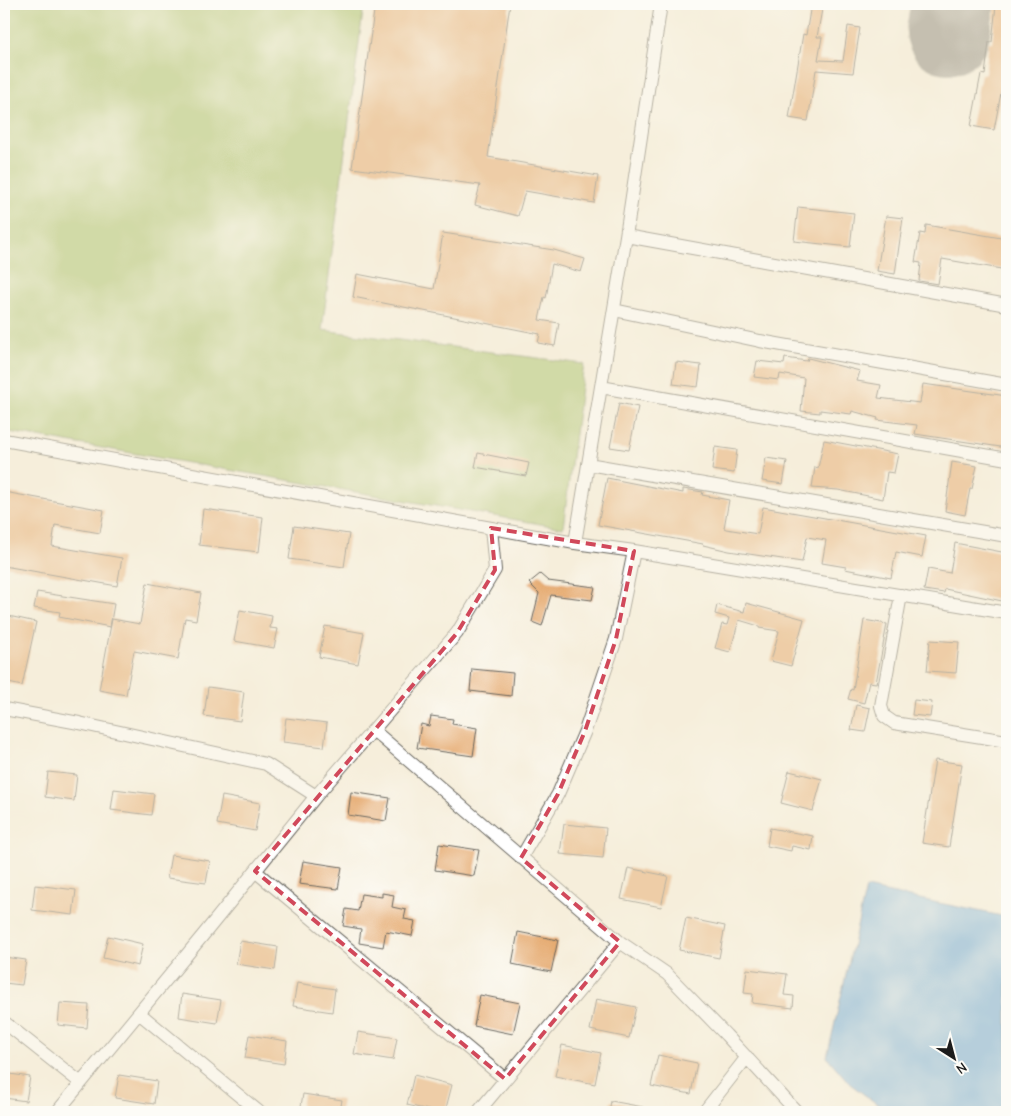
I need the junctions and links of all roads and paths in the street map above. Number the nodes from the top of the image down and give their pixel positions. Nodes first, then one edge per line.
1 (661, 4) edge
2 (626, 236) junction
3 (1007, 305) edge
4 (614, 310) junction
5 (1007, 385) edge
6 (601, 386) junction
7 (4, 440) edge
8 (1007, 459) edge
9 (588, 464) junction
10 (491, 528) junction
11 (1007, 536) edge
12 (575, 544) junction
13 (634, 551) junction
14 (901, 595) junction
15 (1007, 613) edge
16 (4, 709) edge
17 (373, 730) junction
18 (1007, 741) edge
19 (316, 796) junction
20 (521, 858) junction
21 (255, 871) junction
22 (620, 942) junction
23 (139, 1013) junction
24 (4, 1022) edge
25 (747, 1057) junction
26 (505, 1079) junction
27 (81, 1083) junction
28 (57, 1112) edge
29 (259, 1112) edge
30 (478, 1112) edge
31 (704, 1112) edge
32 (797, 1112) edge

1 - 2 street
2 - 3 street
2 - 4 street
4 - 5 street
4 - 6 street
6 - 8 street
6 - 9 street
7 - 10 street
9 - 11 street
9 - 12 street
10 - 12 street
10 - 17 street
12 - 13 street
13 - 14 street
13 - 20 street
14 - 15 street
14 - 18 street
16 - 19 street
17 - 19 street
17 - 20 street
19 - 21 street
20 - 22 street
21 - 23 street
21 - 26 street
22 - 25 street
22 - 26 street
23 - 27 street
23 - 29 street
24 - 27 street
25 - 31 street
25 - 32 street
26 - 30 street
27 - 28 street

